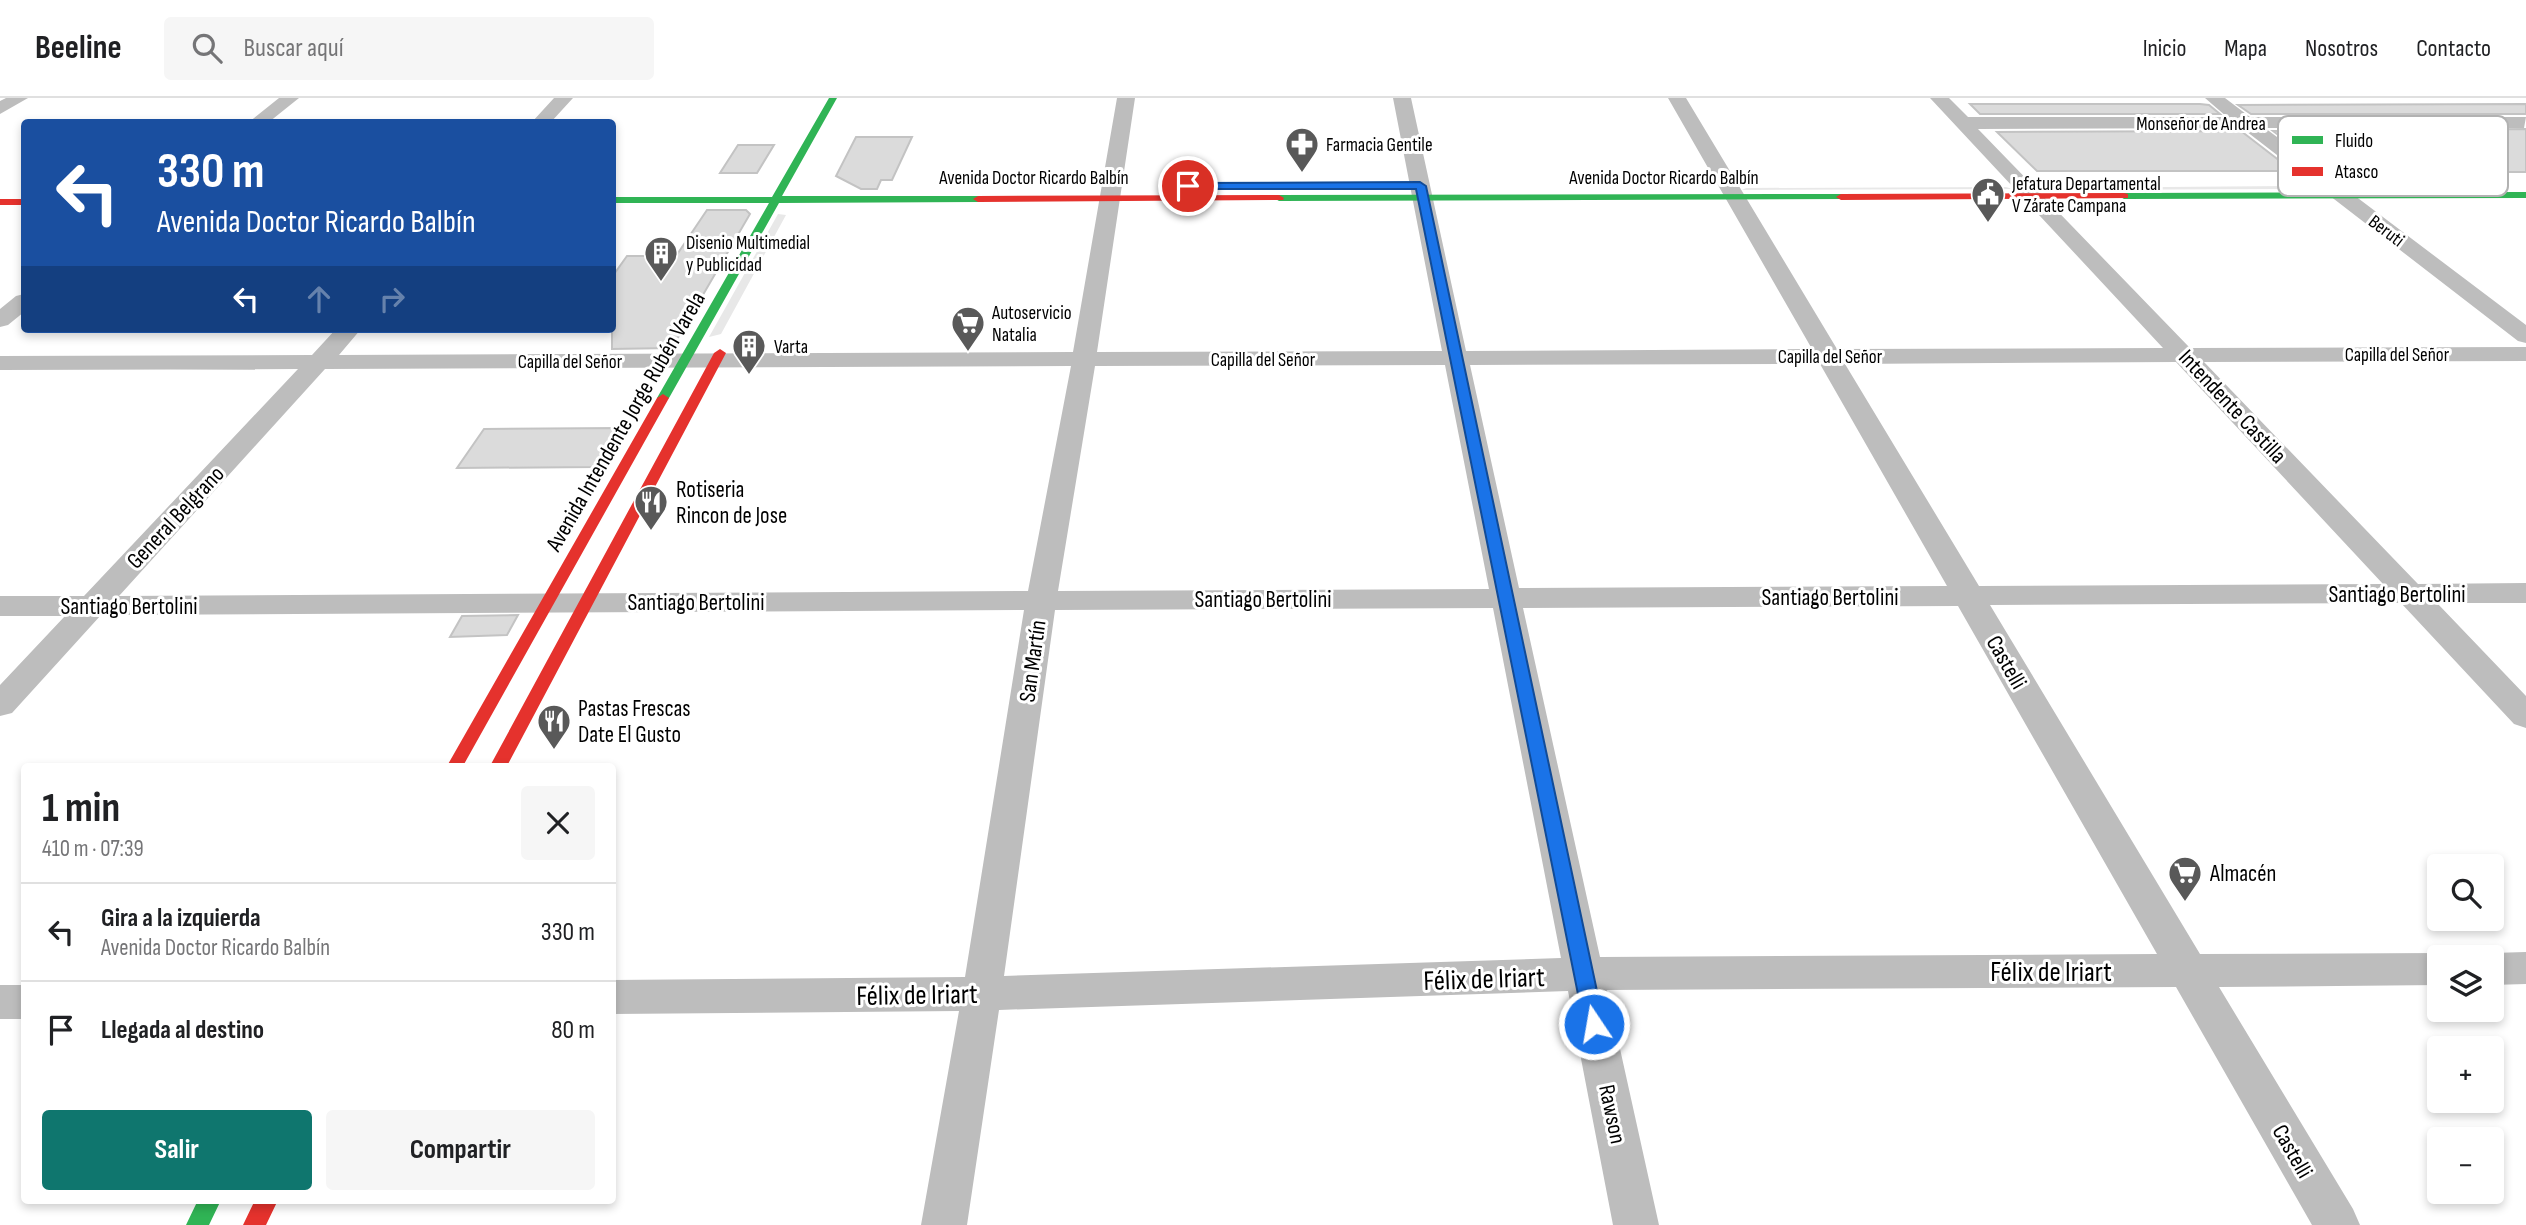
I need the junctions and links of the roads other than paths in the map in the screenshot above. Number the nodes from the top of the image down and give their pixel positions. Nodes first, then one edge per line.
1 (19, 98) edge
2 (290, 98) edge
3 (564, 98) edge
4 (833, 98) edge
5 (1126, 98) edge
6 (1402, 98) edge
7 (1677, 98) edge
8 (1940, 98) edge
9 (2214, 98) edge
10 (2494, 104) dead end
11 (0, 110) edge
12 (262, 119) edge
13 (544, 119) edge
14 (2525, 122) edge
15 (1963, 123) junction
16 (2246, 123) junction
17 (2278, 123) edge
18 (2278, 147) edge
19 (2526, 182) edge
20 (2508, 183) edge
21 (616, 188) edge
22 (2278, 189) edge
23 (0, 190) edge
24 (21, 190) edge
25 (2027, 190) junction
26 (1732, 191) junction
27 (1110, 192) junction
28 (1422, 192) junction
29 (779, 193) junction
30 (806, 193) junction
31 (2508, 194) edge
32 (2526, 195) edge
33 (2342, 196) edge
34 (616, 200) edge
35 (0, 202) edge
36 (21, 202) edge
37 (792, 220) dead end
38 (21, 303) edge
39 (0, 320) edge
40 (345, 333) edge
41 (2526, 336) edge
42 (729, 337) dead end
43 (2526, 354) edge
44 (2185, 355) junction
45 (1829, 356) junction
46 (1456, 358) junction
47 (687, 360) junction
48 (716, 360) junction
49 (1084, 360) junction
50 (319, 362) junction
51 (0, 363) edge
52 (2410, 593) junction
53 (2526, 593) edge
54 (1969, 596) junction
55 (1506, 597) junction
56 (1041, 600) junction
57 (547, 603) junction
58 (585, 603) junction
59 (0, 606) edge
60 (92, 606) junction
61 (0, 705) edge
62 (2526, 716) edge
63 (457, 763) edge
64 (500, 763) edge
65 (2526, 968) edge
66 (2427, 969) edge
67 (2504, 969) edge
68 (2188, 971) junction
69 (1584, 974) junction
70 (982, 994) junction
71 (616, 997) edge
72 (0, 1002) edge
73 (21, 1002) edge
74 (208, 1204) edge
75 (265, 1204) edge
76 (197, 1225) edge
77 (254, 1225) edge
78 (944, 1225) edge
79 (1636, 1225) edge
80 (2337, 1225) edge

1 - 11 street
2 - 12 street
3 - 13 street
4 - 29 main road, Avenida Intendente Jorge Rubén Varela
5 - 27 street, San Martín
6 - 28 street, Rawson
7 - 26 street, Castelli
8 - 15 street, Intendente Castilla
9 - 16 street, Beruti
10 - 14 street
15 - 16 street, Monseñor de Andrea
15 - 25 street, Intendente Castilla
16 - 17 street, Monseñor de Andrea
16 - 18 street, Beruti
19 - 20 main road, Avenida Doctor Ricardo Balbín
21 - 29 main road
22 - 25 main road, Avenida Doctor Ricardo Balbín
23 - 24 main road
25 - 26 main road, Avenida Doctor Ricardo Balbín
25 - 44 street, Intendente Castilla
26 - 28 main road, Avenida Doctor Ricardo Balbín
26 - 45 street, Castelli
27 - 28 main road, Avenida Doctor Ricardo Balbín
27 - 30 main road, Avenida Doctor Ricardo Balbín
27 - 49 street, San Martín
28 - 46 street, Rawson
29 - 30 main road, Avenida Doctor Ricardo Balbín
29 - 34 main road
29 - 47 main road, Avenida Intendente Jorge Rubén Varela
30 - 37 main road
31 - 32 main road, Avenida Doctor Ricardo Balbín
33 - 41 street, Beruti
35 - 36 main road
38 - 39 street
40 - 50 street, General Belgrano
42 - 48 main road, Avenida Intendente Jorge Rubén Varela
43 - 44 street, Capilla del Señor
44 - 45 street, Capilla del Señor
44 - 52 street, Intendente Castilla
45 - 46 street, Capilla del Señor
45 - 54 street, Castelli
46 - 49 street, Capilla del Señor
46 - 55 street, Rawson
47 - 48 street, Capilla del Señor
47 - 50 street, Capilla del Señor
47 - 57 main road, Avenida Intendente Jorge Rubén Varela
48 - 49 street, Capilla del Señor
48 - 58 main road, Avenida Intendente Jorge Rubén Varela
49 - 56 street, San Martín
50 - 51 street, Capilla del Señor
50 - 60 street, General Belgrano
52 - 53 street, Santiago Bertolini
52 - 54 street, Santiago Bertolini
52 - 62 street, Intendente Castilla
54 - 55 street, Santiago Bertolini
54 - 68 street, Castelli
55 - 56 street, Santiago Bertolini
55 - 69 street, Rawson
56 - 58 street, Santiago Bertolini
56 - 70 street, San Martín
57 - 58 street, Santiago Bertolini
57 - 60 street, Santiago Bertolini
57 - 63 main road, Avenida Intendente Jorge Rubén Varela
58 - 64 main road, Avenida Intendente Jorge Rubén Varela
59 - 60 street, Santiago Bertolini
60 - 61 street, General Belgrano
65 - 67 street
66 - 68 street, Félix de Iriart
68 - 69 street, Félix de Iriart
68 - 80 street, Castelli
69 - 70 street, Félix de Iriart
69 - 79 street, Rawson
70 - 71 street, Félix de Iriart
70 - 78 street, San Martín
72 - 73 street
74 - 76 main road
75 - 77 main road

